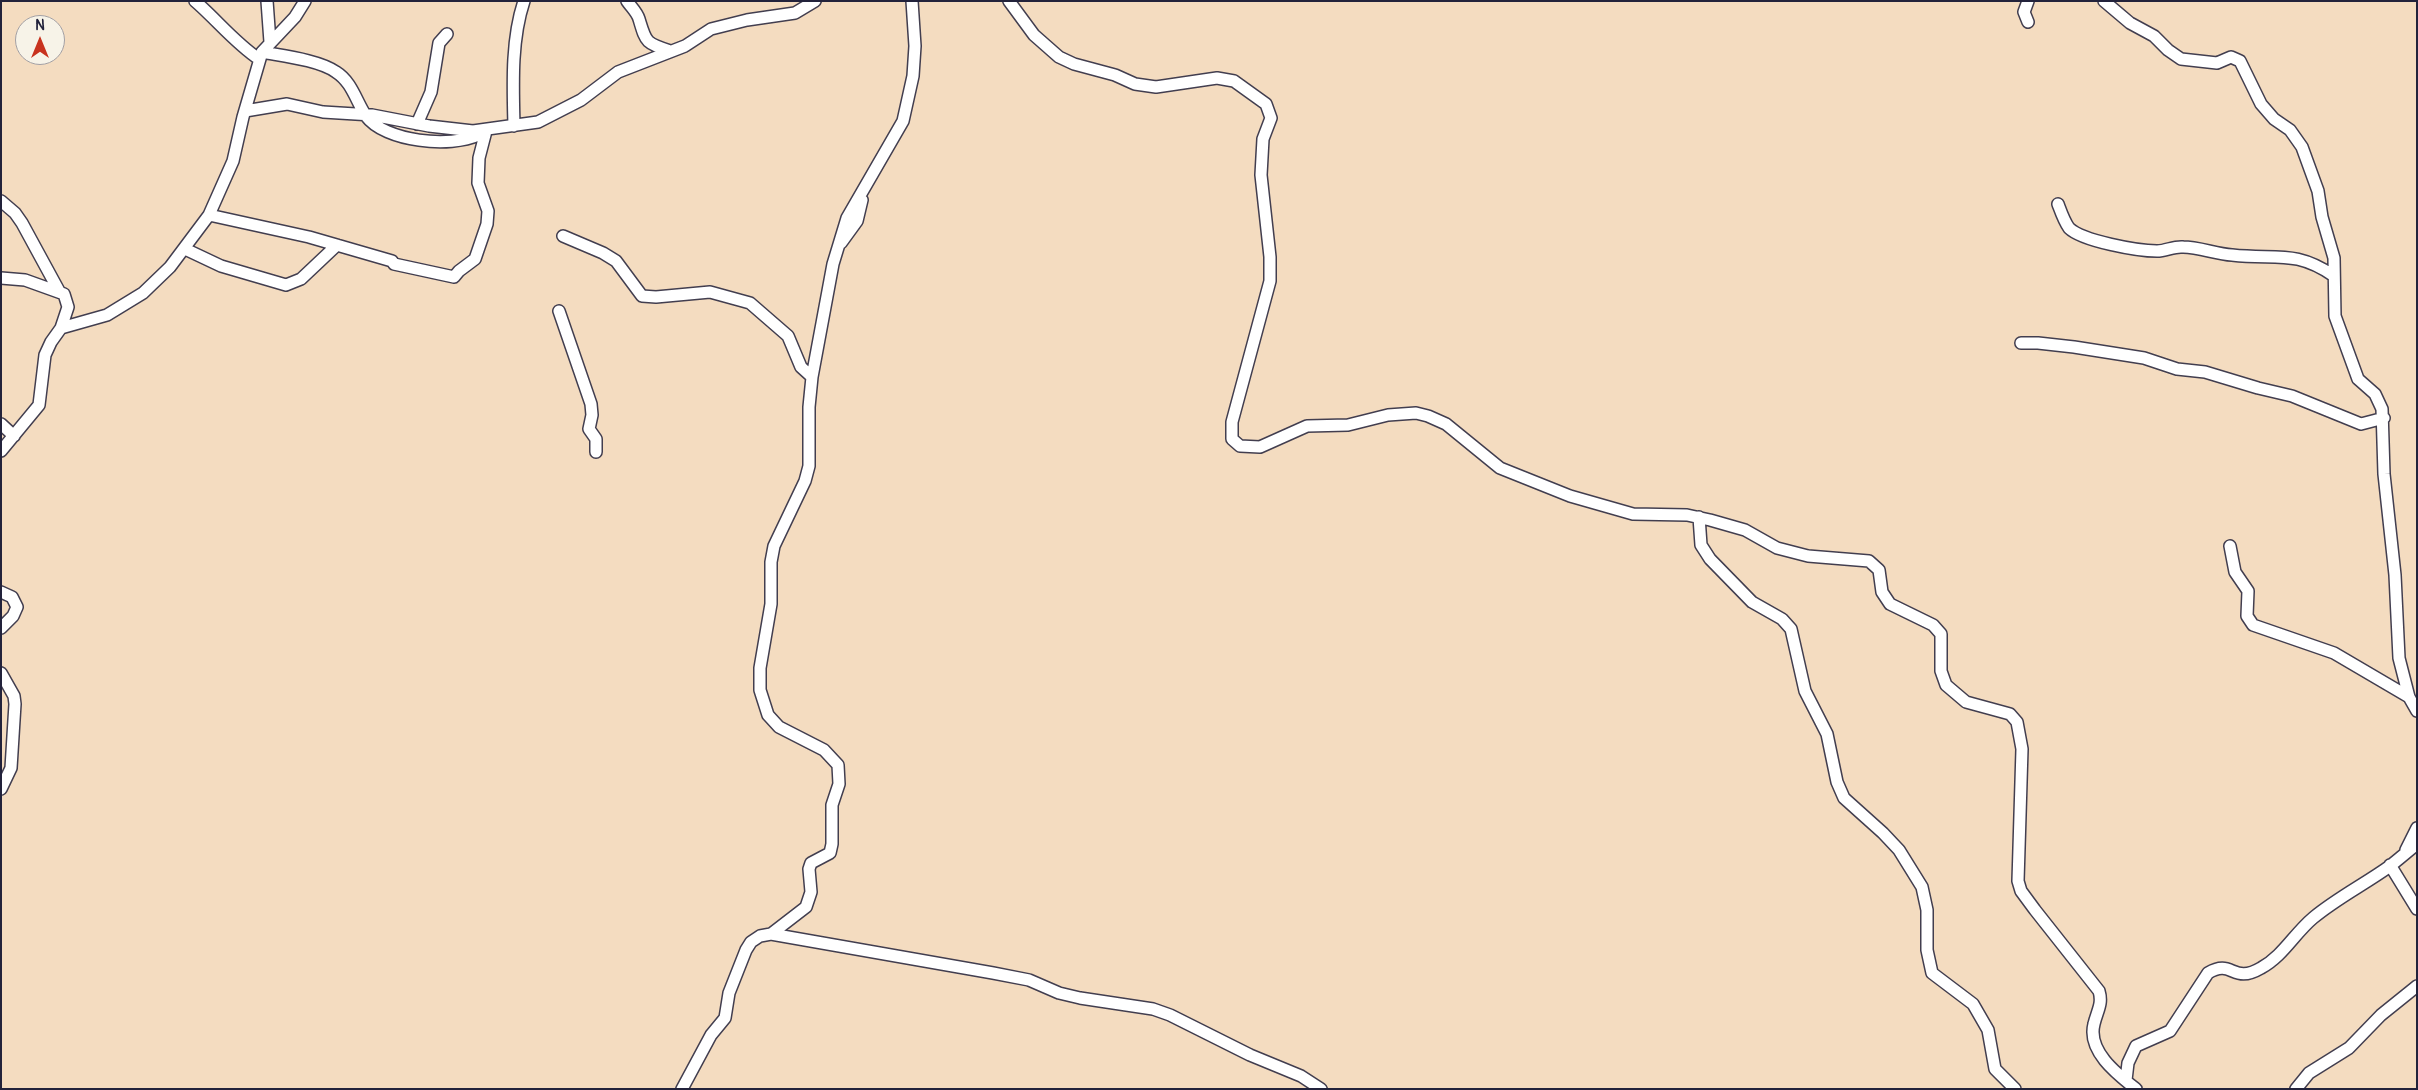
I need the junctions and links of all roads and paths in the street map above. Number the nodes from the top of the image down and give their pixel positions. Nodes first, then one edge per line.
1 (267, 1) edge
2 (305, 1) edge
3 (524, 1) edge
4 (627, 1) edge
5 (815, 1) edge
6 (912, 1) edge
7 (1009, 1) edge
8 (2028, 1) edge
9 (2104, 1) edge
10 (198, 3) edge
11 (2028, 22) dead end
12 (447, 34) dead end
13 (270, 42) junction
14 (648, 42) junction
15 (670, 51) junction
16 (260, 56) junction
17 (631, 65) junction
18 (245, 111) junction
19 (365, 115) junction
20 (417, 124) junction
21 (514, 126) junction
22 (486, 131) junction
23 (1, 201) edge
24 (2058, 204) dead end
25 (209, 215) junction
26 (564, 236) dead end
27 (337, 245) junction
28 (185, 249) junction
29 (2334, 276) junction
30 (1, 278) edge
31 (59, 291) junction
32 (559, 311) dead end
33 (62, 328) junction
34 (2020, 344) dead end
35 (812, 377) junction
36 (2384, 418) junction
37 (1, 424) edge
38 (14, 436) junction
39 (1, 451) edge
40 (596, 452) dead end
41 (1699, 517) junction
42 (2230, 546) dead end
43 (1, 592) edge
44 (1, 628) edge
45 (1, 673) edge
46 (2408, 697) junction
47 (2417, 711) edge
48 (1, 789) edge
49 (2417, 828) edge
50 (2417, 844) edge
51 (2404, 853) junction
52 (2390, 865) junction
53 (2417, 909) edge
54 (771, 934) junction
55 (2417, 986) edge
56 (2126, 1080) junction
57 (682, 1089) edge
58 (1321, 1089) edge
59 (2015, 1089) edge
60 (2136, 1089) edge
61 (2296, 1089) edge

1 - 13 street
2 - 13 street
3 - 21 street
4 - 14 street
5 - 15 street
6 - 35 street
7 - 41 street
8 - 11 street
9 - 29 street
10 - 16 street
12 - 20 street
13 - 16 street
14 - 15 street
14 - 17 street
15 - 17 street
16 - 18 street
16 - 19 street
17 - 21 street
18 - 19 street
18 - 25 street
19 - 20 street
19 - 22 street
20 - 22 street
21 - 22 street
22 - 27 street
23 - 31 street
24 - 29 street
25 - 27 street
25 - 28 street
26 - 35 street
27 - 28 street
28 - 33 street
29 - 36 street
30 - 31 street
31 - 33 street
32 - 40 street
33 - 38 street
34 - 36 street
35 - 54 street
36 - 46 street
37 - 38 street
38 - 39 street
41 - 56 street
41 - 59 street
42 - 46 street
43 - 44 street
45 - 48 street
46 - 47 street
49 - 51 street
50 - 51 street
51 - 52 street
52 - 53 street
52 - 56 street
54 - 57 street
54 - 58 street
55 - 61 street
56 - 60 street

